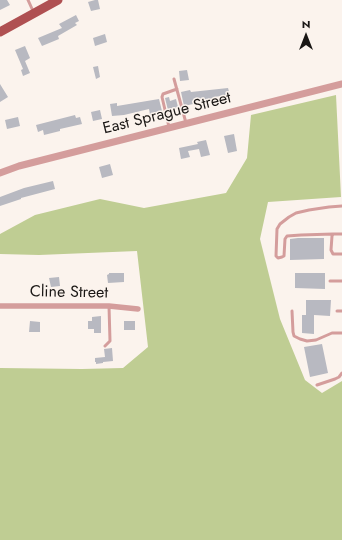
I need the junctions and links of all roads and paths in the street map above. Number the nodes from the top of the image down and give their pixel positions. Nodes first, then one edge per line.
1 (28, 0) edge
2 (58, 0) edge
3 (34, 13) junction
4 (0, 32) edge
5 (174, 79) dead end
6 (342, 84) edge
7 (176, 89) junction
8 (186, 123) junction
9 (169, 128) junction
10 (0, 173) edge
11 (342, 206) edge
12 (333, 234) junction
13 (342, 234) edge
14 (342, 254) edge
15 (330, 281) dead end
16 (342, 281) edge
17 (0, 306) edge
18 (109, 306) junction
19 (138, 308) dead end
20 (292, 310) dead end
21 (337, 311) dead end
22 (342, 311) edge
23 (342, 333) edge
24 (105, 346) dead end
25 (342, 373) edge
26 (317, 386) dead end

1 - 3 lane
2 - 3 main road
3 - 4 main road
5 - 7 lane
6 - 8 street, East Sprague Street
7 - 8 lane
7 - 9 lane
8 - 9 street, East Sprague Street
9 - 10 street, East Sprague Street
11 - 12 lane
12 - 13 lane
12 - 14 lane
15 - 16 lane
17 - 18 street, Cline Street
18 - 19 street, Cline Street
18 - 24 lane
20 - 23 lane
21 - 22 lane
25 - 26 lane

